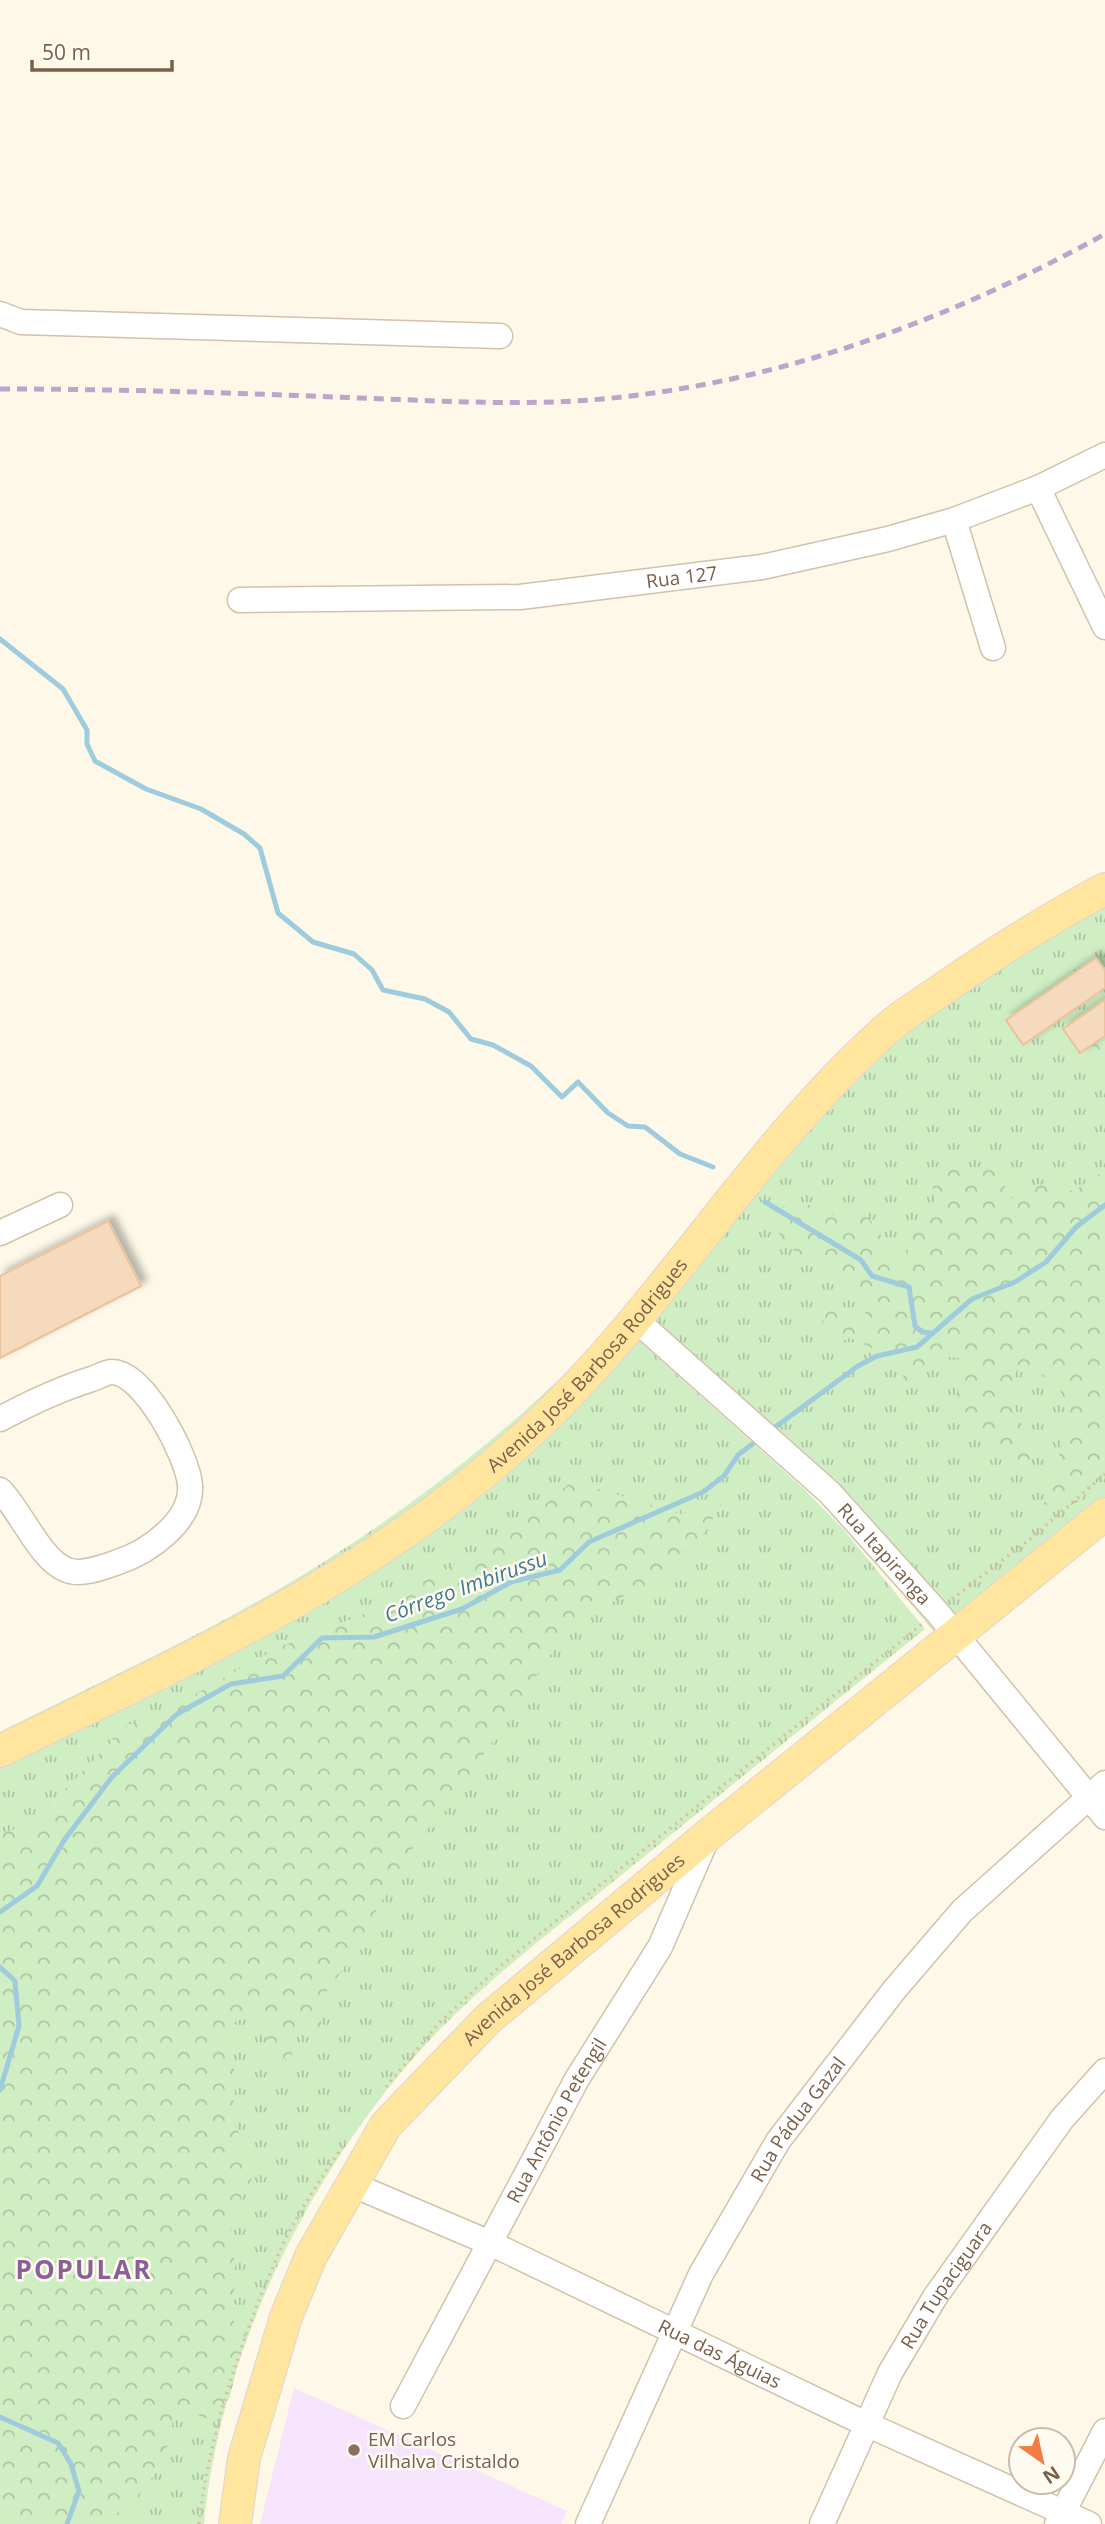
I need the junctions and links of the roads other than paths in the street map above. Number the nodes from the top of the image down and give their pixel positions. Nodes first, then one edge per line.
1 (0, 314) edge
2 (500, 337) dead end
3 (1105, 455) edge
4 (1038, 488) junction
5 (954, 520) junction
6 (240, 600) dead end
7 (1105, 627) edge
8 (993, 649) dead end
9 (1105, 890) edge
10 (60, 1205) dead end
11 (0, 1233) edge
12 (635, 1319) junction
13 (0, 1419) edge
14 (0, 1490) edge
15 (1105, 1514) edge
16 (954, 1635) junction
17 (0, 1751) edge
18 (1096, 1789) edge
19 (1105, 1817) edge
20 (708, 1835) junction
21 (1105, 2071) edge
22 (351, 2184) junction
23 (490, 2243) junction
24 (673, 2330) junction
25 (403, 2406) dead end
26 (866, 2424) junction
27 (1105, 2431) edge
28 (1060, 2518) edge
29 (235, 2524) edge
30 (588, 2524) edge
31 (822, 2524) edge
32 (1089, 2524) edge

1 - 2 street
3 - 4 street, Rua 127
4 - 5 street, Rua 127
4 - 7 street
5 - 6 street, Rua 127
5 - 8 street
9 - 12 main road, Avenida José Barbosa Rodrigues
10 - 11 street
12 - 16 street, Rua Itapiranga
12 - 17 main road, Avenida José Barbosa Rodrigues
13 - 14 street
15 - 16 main road, Avenida José Barbosa Rodrigues
16 - 18 street, Rua Itapiranga
16 - 20 main road, Avenida José Barbosa Rodrigues
18 - 19 street, Rua Itapiranga
18 - 24 street, Rua Pádua Gazal
20 - 22 main road, Avenida José Barbosa Rodrigues
20 - 23 street, Rua Antônio Petengil
21 - 26 street, Rua Tupaciguara
22 - 23 street, Rua das Águias
22 - 29 main road, Avenida José Barbosa Rodrigues
23 - 24 street, Rua das Águias
23 - 25 street, Rua Antônio Petengil
24 - 26 street, Rua das Águias
24 - 30 street, Rua Pádua Gazal
26 - 28 street, Rua das Águias
26 - 31 street, Rua Tupaciguara
27 - 28 street
28 - 32 street, Rua das Águias

